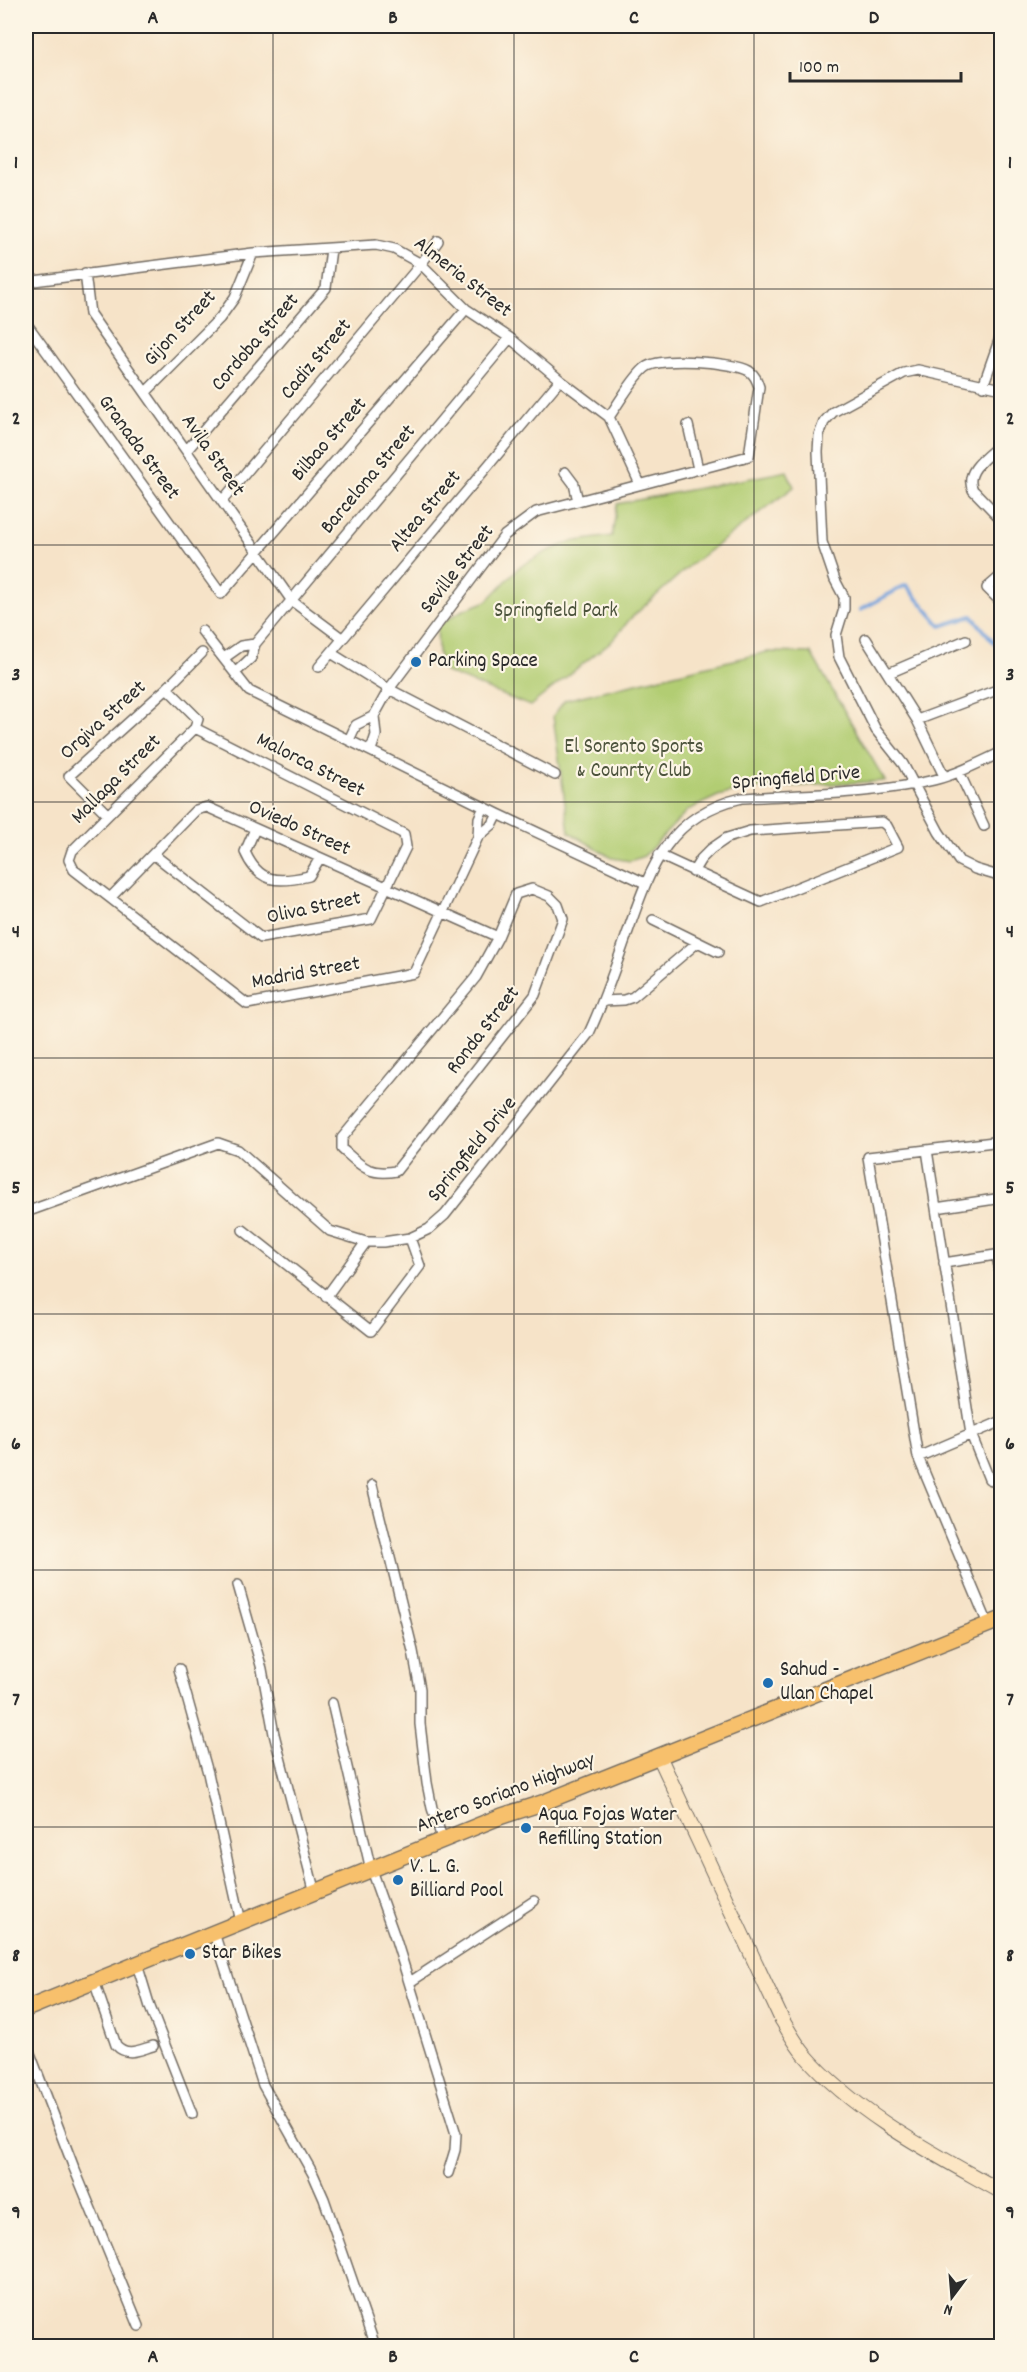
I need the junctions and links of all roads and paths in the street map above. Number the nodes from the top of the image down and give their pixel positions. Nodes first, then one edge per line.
1 (438, 241) dead end
2 (331, 249) junction
3 (253, 253) junction
4 (421, 264) junction
5 (85, 273) junction
6 (26, 282) edge
7 (466, 309) junction
8 (26, 323) edge
9 (1002, 332) edge
10 (510, 338) junction
11 (560, 380) junction
12 (983, 386) junction
13 (1002, 389) edge
14 (146, 392) junction
15 (609, 417) junction
16 (688, 425) dead end
17 (1002, 443) edge
18 (187, 450) junction
19 (698, 469) junction
20 (565, 472) dead end
21 (640, 484) junction
22 (222, 501) junction
23 (578, 501) junction
24 (1000, 515) edge
25 (258, 552) junction
26 (1002, 575) edge
27 (221, 594) joint
28 (292, 601) junction
29 (1002, 603) edge
30 (202, 632) dead end
31 (343, 639) junction
32 (866, 639) dead end
33 (966, 640) dead end
34 (255, 644) junction
35 (331, 652) junction
36 (202, 653) dead end
37 (224, 658) junction
38 (319, 667) dead end
39 (235, 673) junction
40 (889, 673) junction
41 (167, 688) junction
42 (1002, 688) edge
43 (389, 689) junction
44 (374, 716) junction
45 (917, 720) junction
46 (195, 728) junction
47 (349, 740) junction
48 (371, 750) junction
49 (1002, 752) edge
50 (959, 772) junction
51 (555, 775) dead end
52 (944, 776) junction
53 (915, 783) junction
54 (484, 807) junction
55 (498, 814) junction
56 (108, 815) junction
57 (984, 826) dead end
58 (255, 829) junction
59 (478, 837) junction
60 (153, 854) junction
61 (659, 855) junction
62 (320, 858) junction
63 (69, 860) joint
64 (693, 872) junction
65 (1002, 877) edge
66 (645, 883) junction
67 (387, 888) junction
68 (111, 897) junction
69 (443, 914) junction
70 (653, 920) dead end
71 (498, 937) junction
72 (698, 942) junction
73 (718, 952) dead end
74 (604, 1001) junction
75 (1002, 1141) edge
76 (927, 1150) junction
77 (1002, 1198) edge
78 (936, 1208) junction
79 (26, 1212) edge
80 (243, 1230) dead end
81 (410, 1238) junction
82 (366, 1242) junction
83 (999, 1255) edge
84 (944, 1263) junction
85 (1002, 1285) edge
86 (326, 1297) junction
87 (1002, 1421) edge
88 (971, 1434) junction
89 (918, 1457) junction
90 (1002, 1481) edge
91 (372, 1485) dead end
92 (238, 1585) dead end
93 (995, 1622) edge
94 (179, 1669) dead end
95 (332, 1704) dead end
96 (659, 1756) junction
97 (443, 1841) junction
98 (371, 1870) junction
99 (315, 1893) junction
100 (534, 1901) dead end
101 (241, 1922) junction
102 (214, 1933) junction
103 (137, 1964) junction
104 (93, 1981) junction
105 (410, 1982) junction
106 (26, 2008) edge
107 (26, 2043) edge
108 (153, 2046) dead end
109 (192, 2114) dead end
110 (448, 2173) dead end
111 (1002, 2192) edge
112 (139, 2326) dead end
113 (375, 2346) edge

1 - 4 street, Cadiz Street
2 - 3 street, Almeria Street
2 - 4 street, Almeria Street
2 - 18 street, Cordoba Street
3 - 5 street, Almeria Street
3 - 14 street, Gijon Street
4 - 7 street, Almeria Street
4 - 22 street, Cadiz Street
5 - 6 street
5 - 14 street, Avila Street
7 - 10 street, Almeria Street
7 - 25 street, Bilbao Street
8 - 27 street, Granada Street
9 - 12 street
10 - 11 street, Almeria Street
10 - 28 street, Barcelona Street
11 - 15 street, Almeria Street
11 - 31 street, Altea Street
12 - 13 street
12 - 53 street
14 - 18 street, Avila Street
15 - 19 street
15 - 21 street, Almeria Street
16 - 19 street
17 - 24 street
18 - 22 street, Avila Street
19 - 21 street
20 - 23 street
21 - 23 street, Seville Street
22 - 25 street, Avila Street
23 - 43 street, Seville Street
25 - 27 street, Bilbao Street
25 - 28 street, Avila Street
26 - 29 street
28 - 31 street, Avila Street
28 - 34 street, Barcelona Street
30 - 37 street
31 - 35 street, Altea Street
32 - 40 street
33 - 40 street
34 - 37 street, Barcelona Street
34 - 39 street, Barcelona Street
35 - 38 street, Altea Street
35 - 43 street
36 - 41 street, Orgiva Street
37 - 39 street
39 - 47 street
40 - 45 street
41 - 46 street
41 - 56 street, Orgiva Street
42 - 45 street
43 - 44 street, Seville Street
43 - 51 street
44 - 47 street, Seville Street
44 - 48 street, Seville Street
45 - 52 street
46 - 56 street, Mallaga Street
46 - 67 street, Malorca Street
47 - 48 street
48 - 54 street
49 - 50 street, Springfield Drive
50 - 52 street, Springfield Drive
50 - 57 street
52 - 53 street, Springfield Drive
53 - 61 street, Springfield Drive
53 - 65 street
54 - 55 street
54 - 59 street, Madrid Street
55 - 59 street, Madrid Street
55 - 66 street
56 - 63 street, Mallaga Street
58 - 60 street, Oviedo Street
58 - 62 street, Oviedo Street
58 - 62 street
59 - 69 street, Madrid Street
60 - 67 street, Oliva Street
60 - 68 street, Oviedo Street
61 - 64 street
61 - 66 street, Springfield Drive
62 - 67 street, Oviedo Street
63 - 68 street, Madrid Street
64 - 64 street
66 - 74 street, Springfield Drive
67 - 69 street, Oviedo Street
68 - 69 street, Madrid Street
69 - 71 street, Oviedo Street
70 - 72 street
71 - 71 street, Ronda Street
72 - 73 street
72 - 74 street
74 - 81 street, Springfield Drive
75 - 76 street
76 - 78 street
76 - 89 street
77 - 78 street
78 - 84 street
79 - 82 street, Springfield Drive
80 - 86 street
81 - 82 street, Springfield Drive
81 - 86 street
82 - 86 street
83 - 84 street
83 - 85 street
84 - 88 street
87 - 88 street
88 - 89 street
88 - 90 street
89 - 93 street
91 - 97 street
92 - 99 street
93 - 96 main road, Antero Soriano Highway
94 - 101 street
95 - 98 street
96 - 97 main road, Antero Soriano Highway
96 - 111 street
97 - 98 main road, Antero Soriano Highway
98 - 99 main road, Antero Soriano Highway
98 - 105 street
99 - 101 main road, Antero Soriano Highway
100 - 105 street
101 - 102 main road, Antero Soriano Highway
102 - 103 main road, Antero Soriano Highway
102 - 113 street
103 - 104 main road, Antero Soriano Highway
103 - 109 street
104 - 106 main road, Antero Soriano Highway
104 - 108 street
105 - 110 street
107 - 112 street

